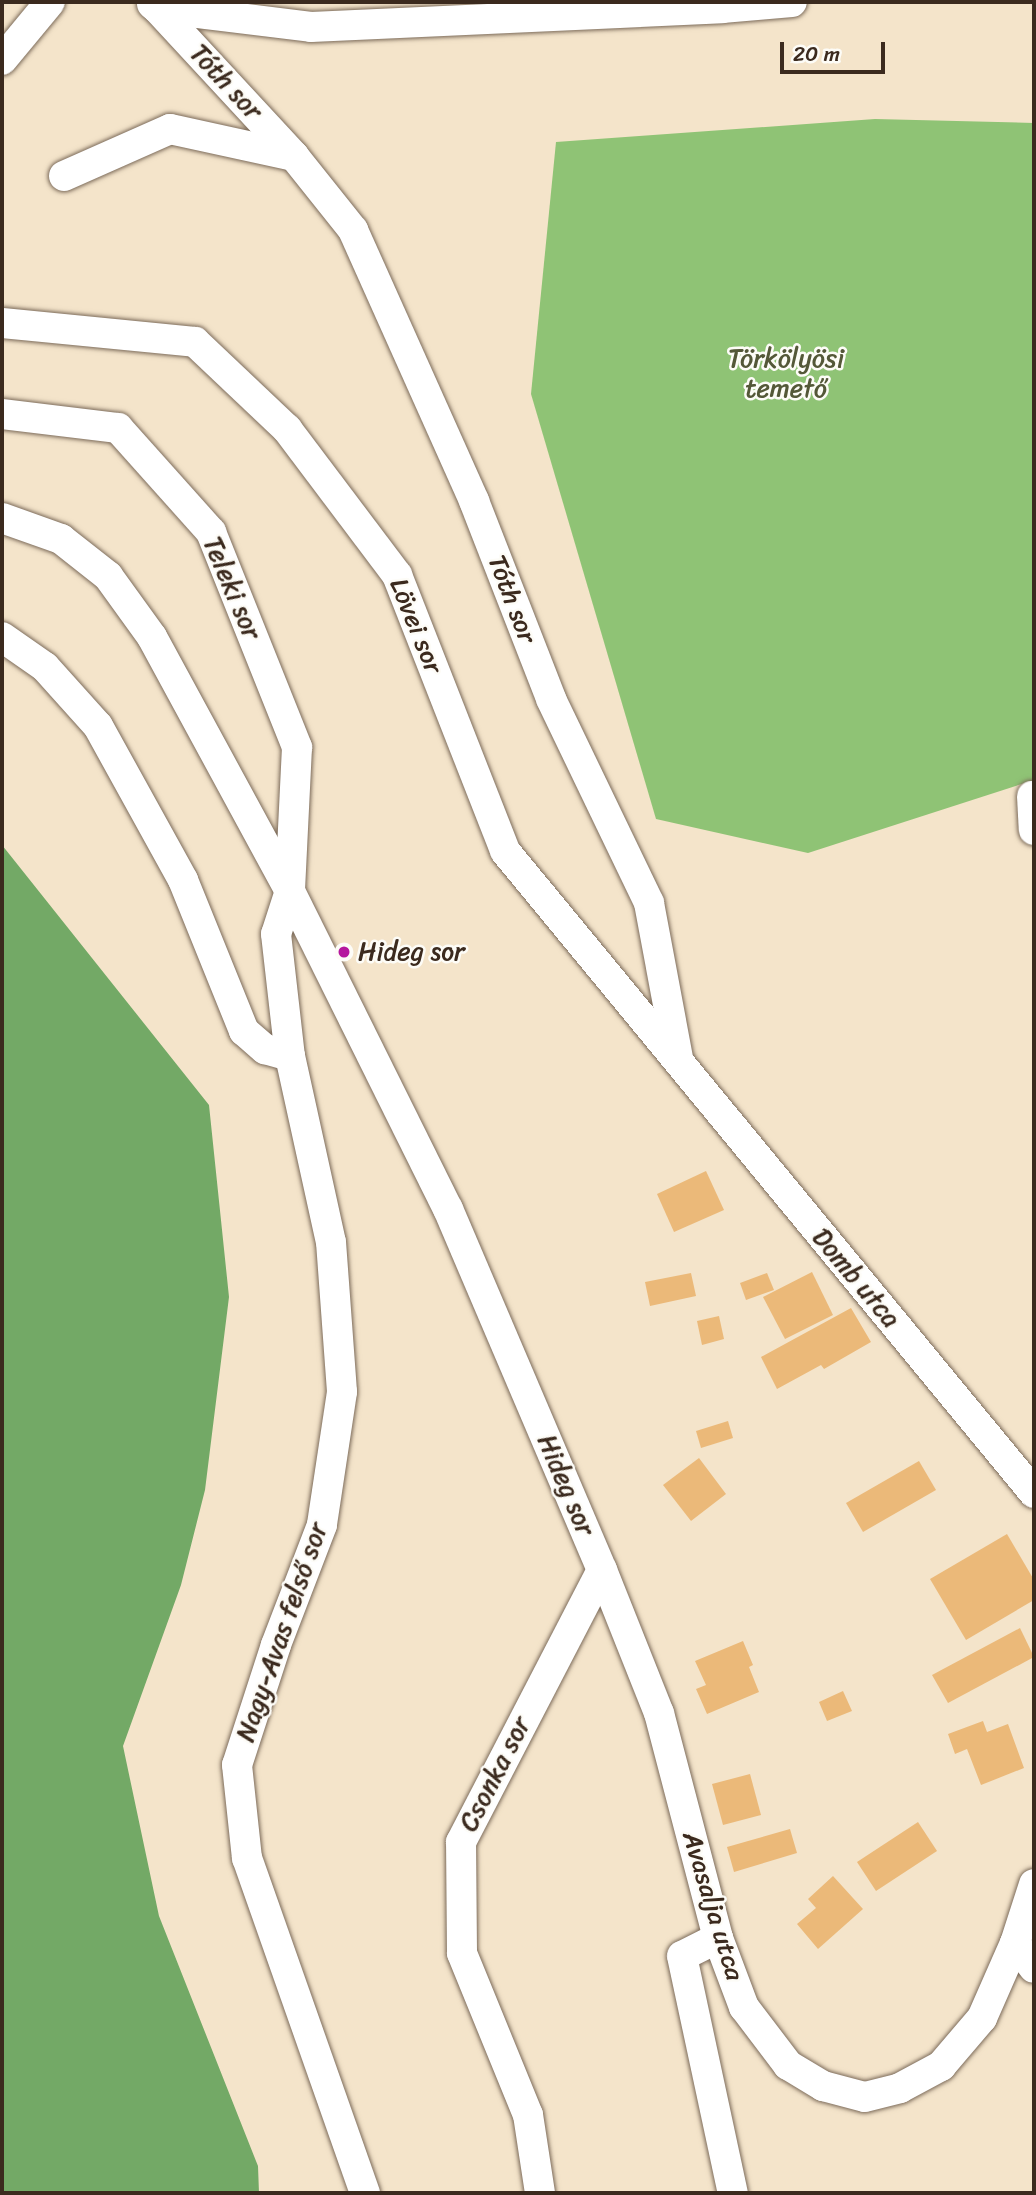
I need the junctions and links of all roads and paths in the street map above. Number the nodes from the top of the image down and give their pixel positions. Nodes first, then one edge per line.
1 (50, 2) edge
2 (792, 2) edge
3 (153, 5) edge
4 (2, 60) edge
5 (294, 156) junction
6 (64, 176) dead end
7 (2, 323) edge
8 (2, 414) edge
9 (2, 518) edge
10 (2, 637) edge
11 (1032, 796) dead end
12 (1034, 830) edge
13 (290, 891) junction
14 (290, 1056) junction
15 (679, 1063) junction
16 (1034, 1493) edge
17 (602, 1570) junction
18 (1034, 1884) edge
19 (718, 1938) junction
20 (1015, 1942) junction
21 (1034, 1968) edge
22 (365, 2193) edge
23 (540, 2193) edge
24 (733, 2193) edge

1 - 4 street
2 - 3 street
3 - 5 street, Tóth sor
5 - 6 street, Tóth sor
5 - 15 street, Tóth sor
7 - 15 street, Lövei sor
8 - 13 street, Teleki sor
9 - 13 street, Hideg sor
10 - 14 street
11 - 12 street
13 - 14 street, Nagy-Avas felső sor
13 - 17 street, Hideg sor
14 - 22 street, Nagy-Avas felső sor
15 - 16 street, Domb utca
17 - 19 street, Avasalja utca
17 - 23 street, Csonka sor
18 - 20 street
19 - 20 street, Avasalja utca
19 - 24 street
20 - 21 street

